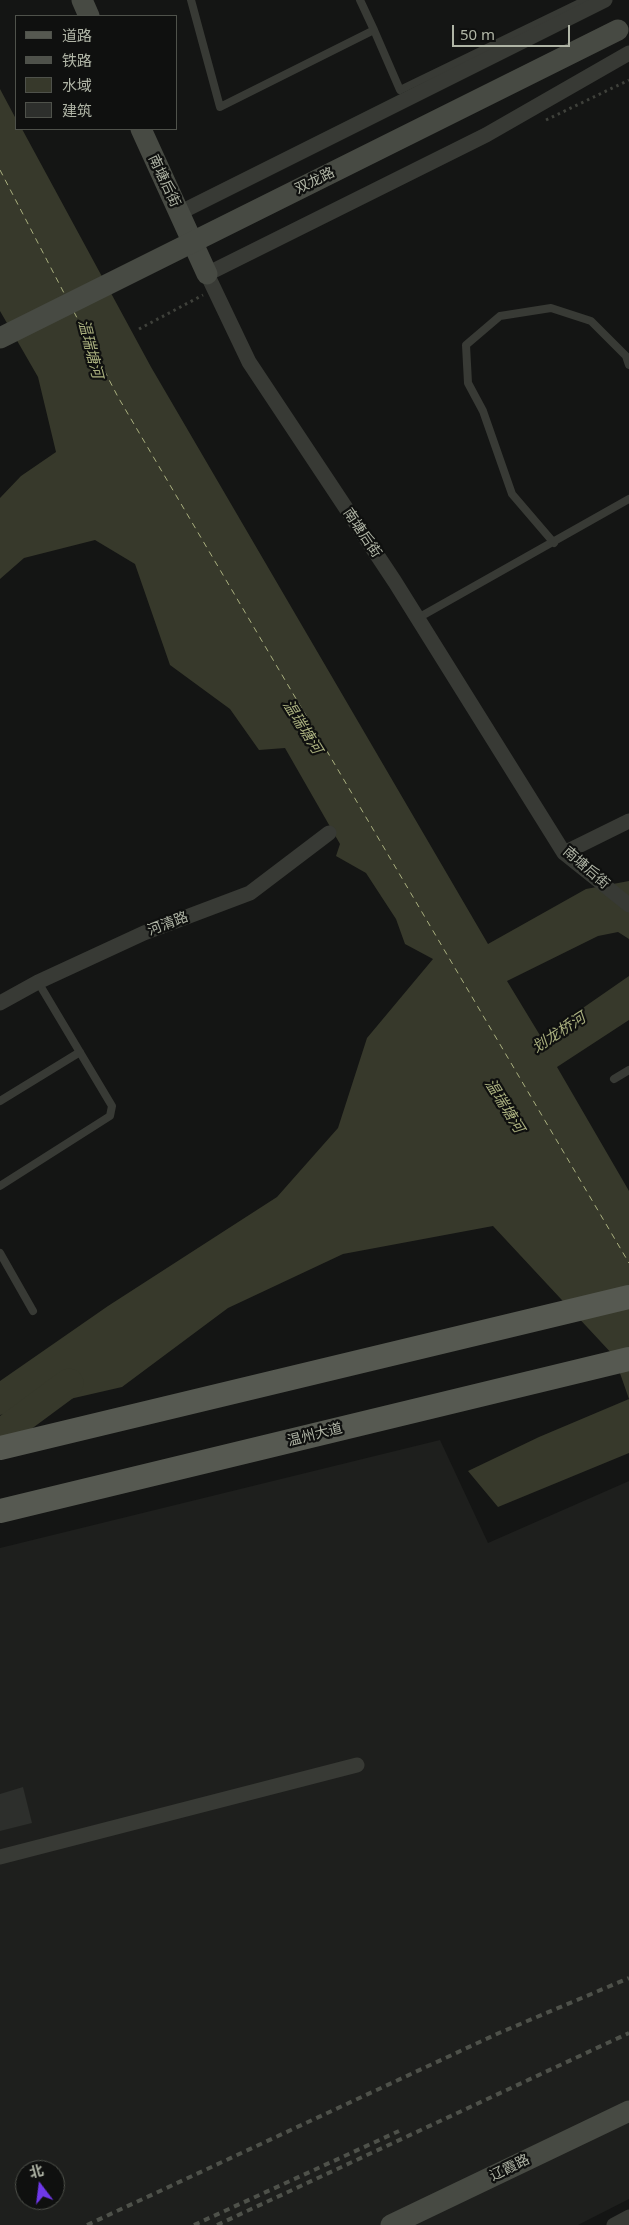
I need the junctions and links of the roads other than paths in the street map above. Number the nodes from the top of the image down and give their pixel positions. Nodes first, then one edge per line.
1 (82, 0) edge
2 (191, 0) edge
3 (360, 0) edge
4 (586, 0) edge
5 (604, 0) edge
6 (89, 15) edge
7 (624, 27) edge
8 (374, 30) junction
9 (629, 52) edge
10 (141, 130) edge
11 (179, 213) junction
12 (207, 274) junction
13 (0, 338) edge
14 (629, 365) edge
15 (629, 499) edge
16 (554, 542) junction
17 (418, 618) junction
18 (629, 822) edge
19 (329, 833) dead end
20 (564, 853) junction
21 (629, 905) edge
22 (38, 982) junction
23 (0, 1003) edge
24 (80, 1052) junction
25 (629, 1070) edge
26 (614, 1079) dead end
27 (0, 1101) edge
28 (0, 1186) edge
29 (0, 1253) edge
30 (629, 1297) edge
31 (33, 1311) dead end
32 (629, 1359) edge
33 (0, 1448) edge
34 (0, 1511) edge
35 (356, 1765) dead end
36 (0, 1857) edge
37 (629, 2111) edge
38 (629, 2217) edge
39 (391, 2225) edge
40 (614, 2225) edge

1 - 6 main road
2 - 8 lane
3 - 8 lane
4 - 8 lane
5 - 11 street
7 - 13 main road, 双龙路, bridge
9 - 12 street
10 - 11 main road, 南塘后街
11 - 12 main road, 南塘后街
12 - 17 street, 南塘后街
14 - 16 lane
15 - 16 lane
16 - 17 lane
17 - 20 street, 南塘后街
18 - 20 street
19 - 22 street, 河清路
20 - 21 street, 南塘后街
22 - 23 street, 河清路
22 - 24 lane
24 - 27 lane
24 - 28 lane
25 - 26 lane
29 - 31 lane
30 - 33 main road
32 - 34 main road, 温州大道
35 - 36 street
37 - 39 main road, 辽霞路
38 - 40 street

